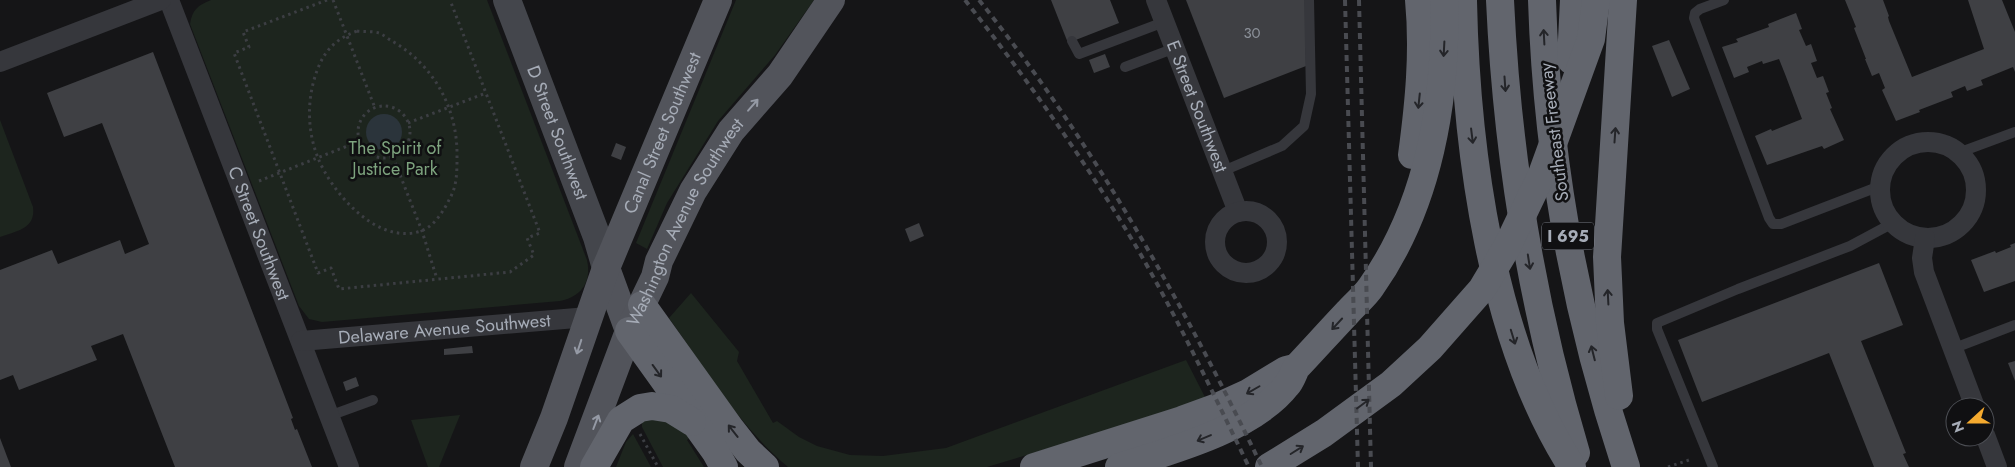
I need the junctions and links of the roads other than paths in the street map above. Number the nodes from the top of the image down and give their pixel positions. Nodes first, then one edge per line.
1 (161, 0) edge
2 (169, 0) edge
3 (507, 0) edge
4 (718, 0) edge
5 (831, 0) edge
6 (1156, 0) edge
7 (1309, 0) edge
8 (1419, 0) edge
9 (1444, 0) edge
10 (1462, 0) edge
11 (1500, 0) edge
12 (1542, 0) edge
13 (1574, 0) edge
14 (1596, 0) edge
15 (1623, 0) edge
16 (1724, 0) edge
17 (1164, 22) junction
18 (1582, 39) junction
19 (1072, 41) dead end
20 (1175, 48) junction
21 (0, 62) edge
22 (1125, 67) dead end
23 (2015, 132) edge
24 (1958, 153) junction
25 (1222, 171) junction
26 (1880, 186) junction
27 (1238, 212) dead end
28 (1892, 223) junction
29 (1925, 238) junction
30 (606, 268) junction
31 (1370, 288) junction
32 (642, 305) junction
33 (588, 317) junction
34 (2015, 325) edge
35 (629, 331) junction
36 (301, 341) junction
37 (1952, 349) junction
38 (1296, 368) junction
39 (1970, 397) edge
40 (373, 400) dead end
41 (329, 416) junction
42 (694, 423) junction
43 (1990, 447) edge
44 (349, 467) edge
45 (534, 467) edge
46 (578, 467) edge
47 (594, 467) edge
48 (724, 467) edge
49 (766, 467) edge
50 (1034, 467) edge
51 (1119, 467) edge
52 (1269, 467) edge
53 (1572, 467) edge
54 (1580, 467) edge
55 (1627, 467) edge
56 (1713, 467) edge
57 (1997, 467) edge

1 - 21 street
2 - 36 street, C Street Southwest
3 - 30 street, D Street Southwest
4 - 30 main road, Canal Street Southwest
32 -> 5 main road, Washington Avenue Southwest
6 - 17 street, E Street Southwest
7 - 25 lane
8 -> 31 highway
9 -> 31 highway
10 -> 53 highway
11 -> 54 highway, I 695
55 -> 12 highway, Southeast Freeway / I 695
13 - 18 highway
14 - 18 highway
55 -> 15 highway
16 - 26 lane
17 - 19 lane
17 - 20 street, E Street Southwest
52 -> 18 highway
20 - 22 lane
20 - 25 street, E Street Southwest
23 - 24 lane
24 - 26 street
24 - 29 street
25 - 27 street, E Street Southwest
26 - 28 street
28 - 29 street
28 - 56 lane
29 - 37 street
30 - 32 main road
30 - 33 main road
30 - 35 main road
31 -> 38 highway
32 - 35 main road, Washington Avenue Southwest
49 -> 32 highway
33 - 36 street, Delaware Avenue Southwest
33 -> 45 main road
34 - 37 lane
35 -> 42 highway
46 -> 35 main road, Washington Avenue Southwest
36 - 41 street, C Street Southwest
37 - 39 street
38 -> 50 highway
38 -> 51 highway
40 - 41 lane
41 - 44 street, C Street Southwest
42 - 47 highway
42 - 48 highway
43 - 57 street

